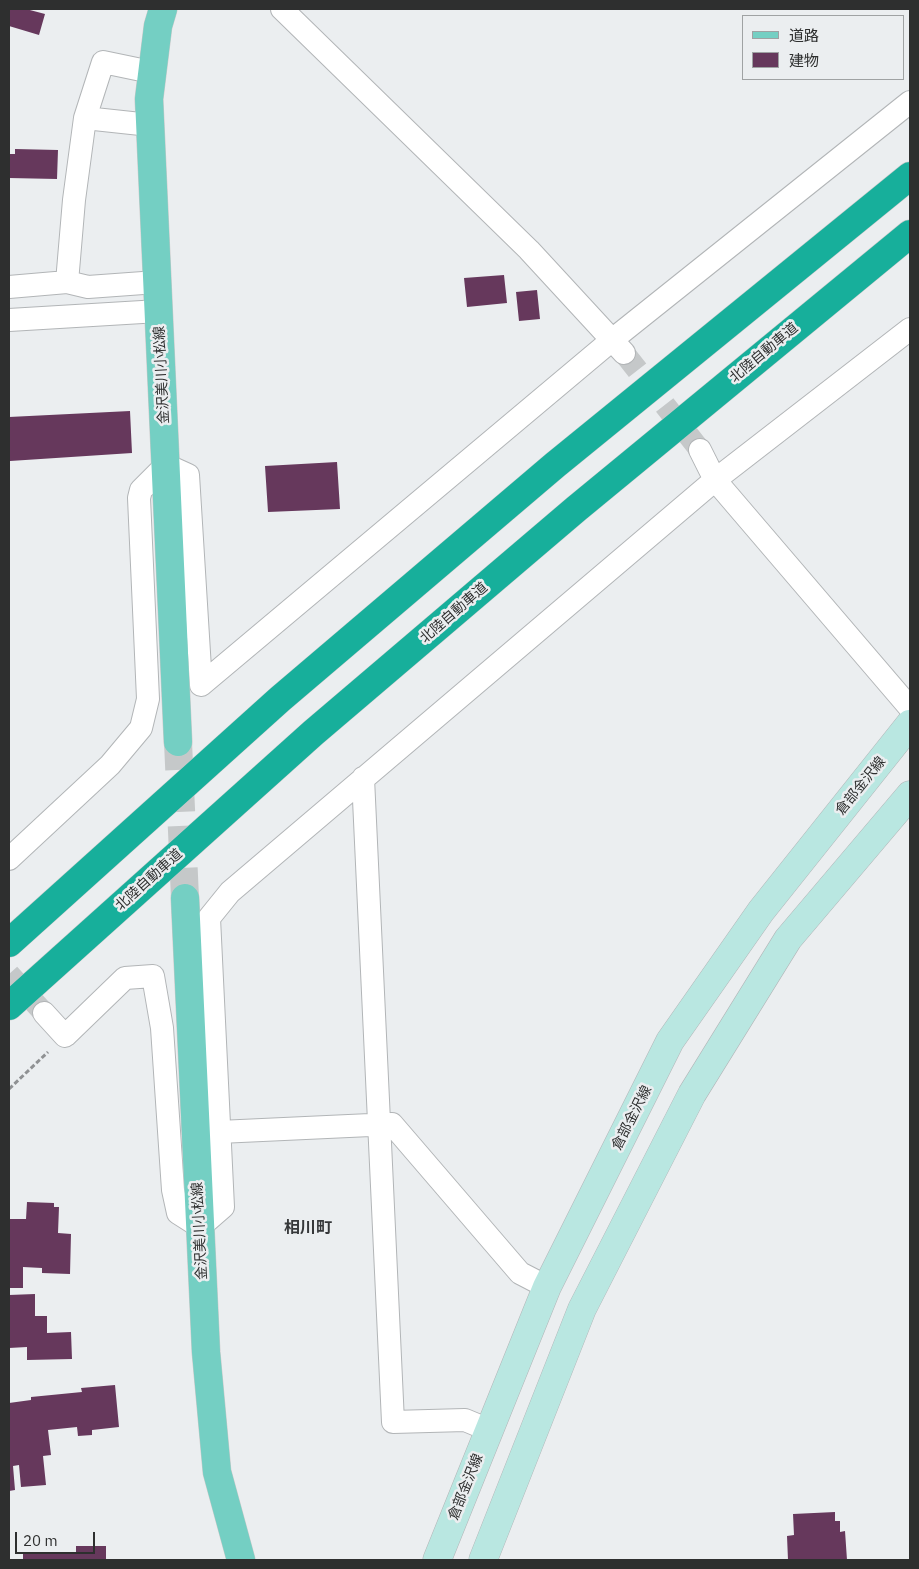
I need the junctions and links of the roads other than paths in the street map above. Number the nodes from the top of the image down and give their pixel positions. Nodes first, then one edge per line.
1 (163, 9) edge
2 (282, 9) edge
3 (151, 72) junction
4 (910, 102) edge
5 (85, 118) junction
6 (150, 125) junction
7 (910, 176) edge
8 (910, 234) edge
9 (68, 282) junction
10 (157, 282) junction
11 (9, 287) edge
12 (159, 311) junction
13 (9, 320) edge
14 (910, 329) edge
15 (618, 347) junction
16 (700, 450) tunnel mouth
17 (166, 466) junction
18 (715, 480) junction
19 (910, 708) edge
20 (910, 724) edge
21 (178, 742) tunnel mouth
22 (363, 778) junction
23 (910, 796) edge
24 (9, 859) edge
25 (185, 898) tunnel mouth
26 (9, 943) edge
27 (9, 1006) edge
28 (44, 1013) tunnel mouth
29 (380, 1124) junction
30 (219, 1132) junction
31 (200, 1227) junction
32 (547, 1287) junction
33 (489, 1430) junction
34 (241, 1560) edge
35 (437, 1560) edge
36 (483, 1560) edge

1 - 3 main road, 金沢美川小松線
2 - 15 street
3 - 5 street
3 - 6 main road, 金沢美川小松線
4 - 15 street
5 - 6 street
5 - 9 street
6 - 10 main road, 金沢美川小松線
7 - 26 highway
8 - 27 highway, 北陸自動車道
9 - 10 street
9 - 11 street
10 - 12 main road, 金沢美川小松線
12 - 13 street
12 - 17 main road, 金沢美川小松線
14 - 18 street
15 - 17 street
16 - 18 street
17 - 21 main road, 金沢美川小松線
17 - 24 street
18 - 19 street
18 - 22 street
20 - 32 main road, 倉部金沢線
22 - 29 street
22 - 30 street
23 - 36 main road
25 - 31 main road, 金沢美川小松線
28 - 31 street
29 - 30 street
29 - 32 street
29 - 33 street
30 - 31 street
31 - 34 main road, 金沢美川小松線
32 - 33 main road, 倉部金沢線
33 - 35 main road, 倉部金沢線

